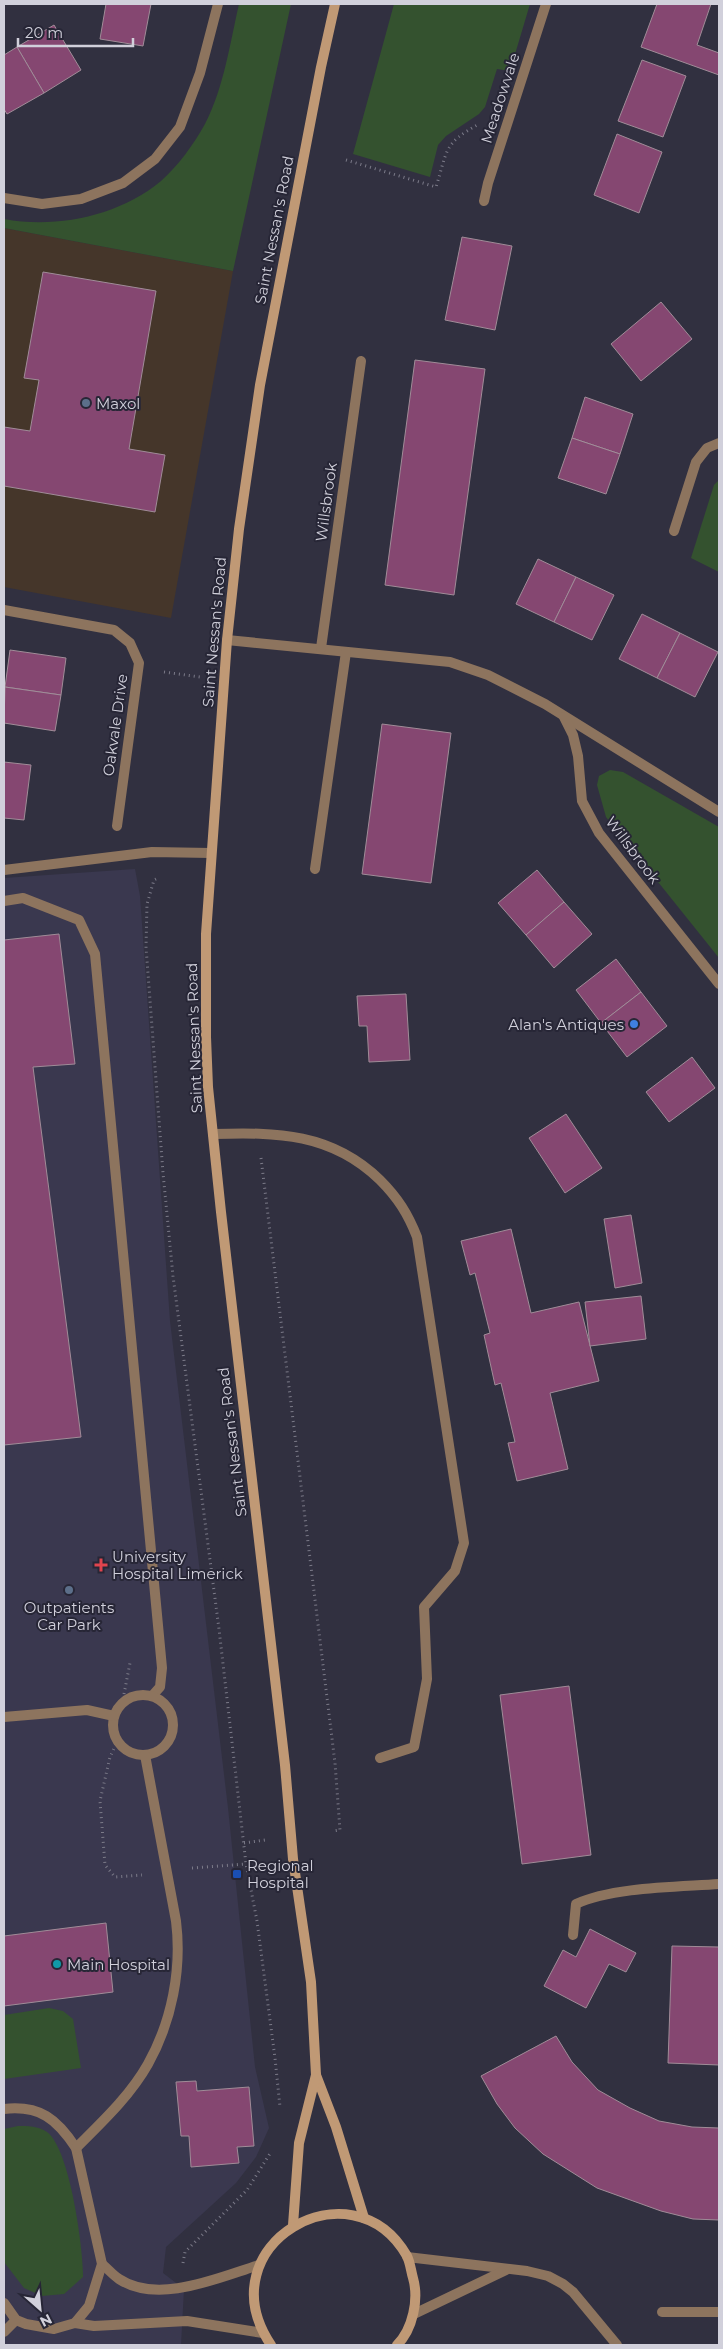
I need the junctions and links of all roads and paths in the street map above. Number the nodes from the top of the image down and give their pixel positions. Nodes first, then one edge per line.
1 (218, 4) edge
2 (335, 4) edge
3 (546, 4) edge
4 (485, 120) dead end
5 (346, 160) dead end
6 (4, 198) edge
7 (484, 201) dead end
8 (361, 361) dead end
9 (719, 443) edge
10 (674, 531) dead end
11 (4, 610) edge
12 (227, 640) junction
13 (320, 648) junction
14 (346, 652) junction
15 (139, 668) junction
16 (225, 680) junction
17 (563, 716) junction
18 (719, 812) edge
19 (117, 826) dead end
20 (211, 853) junction
21 (315, 869) dead end
22 (4, 870) edge
23 (162, 876) dead end
24 (4, 901) edge
25 (719, 984) edge
26 (258, 1133) junction
27 (213, 1134) junction
28 (152, 1696) junction
29 (114, 1716) junction
30 (4, 1717) edge
31 (145, 1755) junction
32 (380, 1758) dead end
33 (332, 1831) dead end
34 (265, 1840) dead end
35 (244, 1843) junction
36 (719, 1884) edge
37 (573, 1935) dead end
38 (316, 2075) junction
39 (4, 2109) edge
40 (280, 2110) dead end
41 (76, 2148) junction
42 (273, 2150) dead end
43 (364, 2218) junction
44 (293, 2225) junction
45 (407, 2257) junction
46 (102, 2264) junction
47 (259, 2264) junction
48 (182, 2269) dead end
49 (507, 2270) junction
50 (4, 2303) edge
51 (662, 2312) dead end
52 (719, 2312) edge
53 (414, 2314) junction
54 (16, 2320) junction
55 (75, 2323) junction
56 (4, 2332) edge
57 (263, 2333) junction
58 (271, 2345) edge
59 (397, 2345) edge
60 (618, 2345) edge

1 - 6 street
2 - 12 main road, Saint Nessan's Road
3 - 7 street, Meadowvale
4 - 5 path
8 - 13 street, Willsbrook
9 - 10 street
11 - 15 street, Oakvale Drive
12 - 13 street
12 - 16 main road, Saint Nessan's Road
13 - 14 street
14 - 17 street
14 - 21 street
15 - 16 path
15 - 19 street, Oakvale Drive
16 - 20 main road, Saint Nessan's Road
17 - 18 street
17 - 25 street, Willsbrook
20 - 22 street
20 - 27 main road, Saint Nessan's Road
23 - 35 path
24 - 28 street
26 - 27 street
26 - 32 street
26 - 33 path
27 - 38 main road, Saint Nessan's Road
28 - 29 street
28 - 31 street
29 - 30 street
29 - 31 street
31 - 41 street
34 - 35 path
35 - 40 path
36 - 37 street
38 - 43 main road, Saint Nessan's Road
38 - 44 main road, Saint Nessan's Road
39 - 41 street
41 - 46 street
42 - 48 path
43 - 44 main road
43 - 45 main road
44 - 47 main road
45 - 49 street
45 - 53 main road
46 - 47 street
46 - 55 street
47 - 57 main road
49 - 53 street
49 - 60 street
50 - 54 street
51 - 52 street
53 - 59 main road
54 - 55 street
54 - 56 street
55 - 57 street
57 - 58 main road

